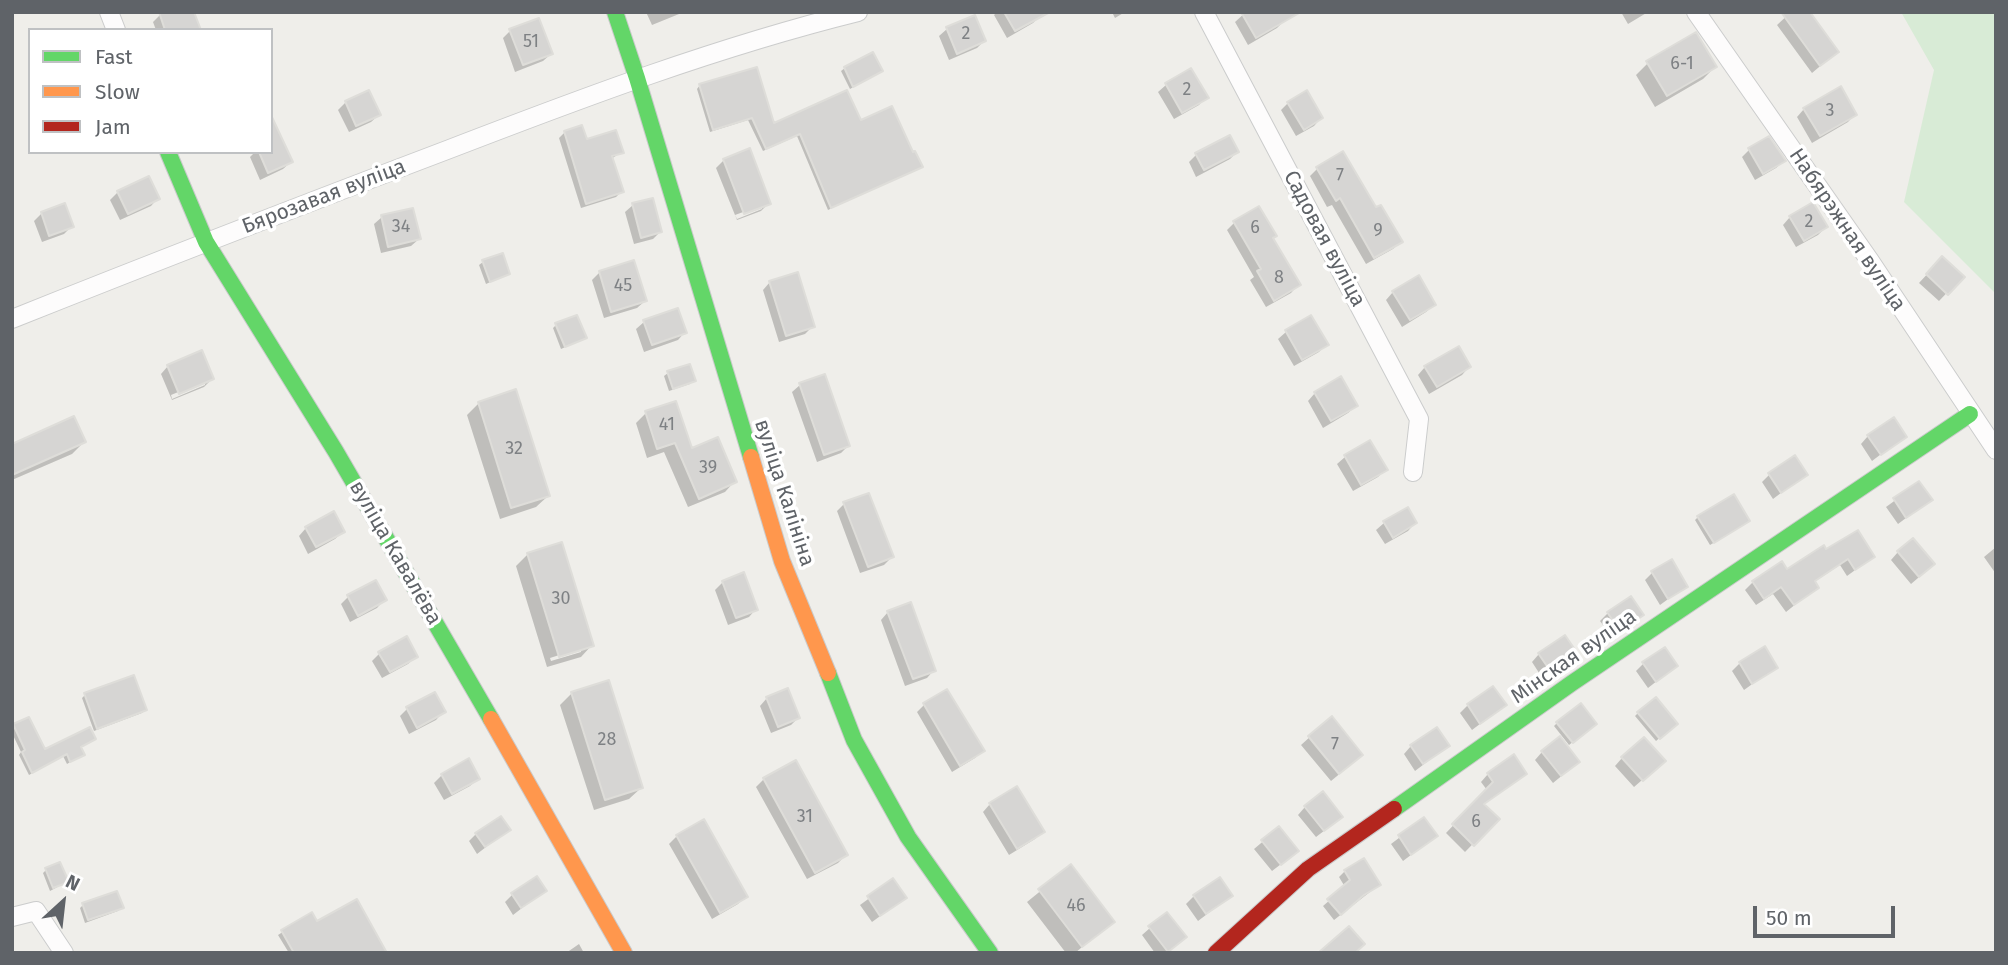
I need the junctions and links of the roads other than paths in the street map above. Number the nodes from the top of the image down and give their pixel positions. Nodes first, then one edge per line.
1 (615, 12) edge
2 (858, 12) edge
3 (1203, 12) edge
4 (1696, 12) edge
5 (637, 78) junction
6 (169, 154) edge
7 (206, 242) junction
8 (12, 319) edge
9 (1970, 414) junction
10 (1996, 450) edge
11 (1413, 472) dead end
12 (12, 917) edge
13 (64, 953) edge
14 (624, 953) edge
15 (990, 953) edge
16 (1216, 953) edge

1 - 5 street, вуліца Калініна
2 - 5 street, Бярозавая вуліца
3 - 11 street, Садовая вуліца
4 - 9 street, Набярэжная вуліца
5 - 7 street, Бярозавая вуліца
5 - 15 street, вуліца Калініна
6 - 7 street, вуліца Кавалёва
7 - 8 street, Бярозавая вуліца
7 - 14 street, вуліца Кавалёва
9 - 10 street, Набярэжная вуліца
9 - 16 street, Мінская вуліца
12 - 13 street

